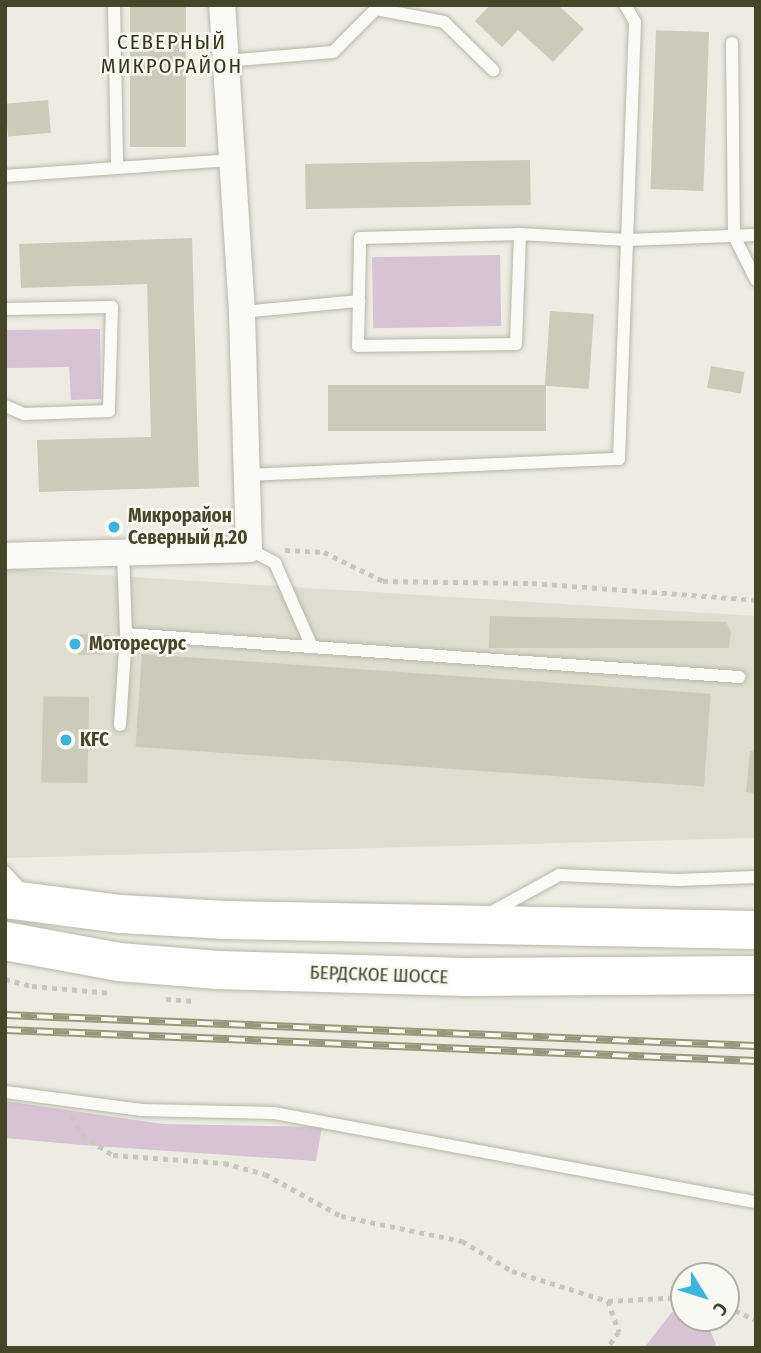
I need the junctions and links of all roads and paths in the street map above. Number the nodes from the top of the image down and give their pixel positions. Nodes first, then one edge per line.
1 (114, 5) edge
2 (222, 5) edge
3 (625, 5) edge
4 (378, 7) edge
5 (732, 43) dead end
6 (225, 61) junction
7 (493, 70) dead end
8 (230, 160) junction
9 (117, 168) junction
10 (5, 176) edge
11 (520, 234) junction
12 (756, 234) edge
13 (734, 236) junction
14 (628, 240) junction
15 (756, 280) edge
16 (359, 301) junction
17 (5, 309) edge
18 (242, 312) junction
19 (5, 407) edge
20 (247, 475) junction
21 (248, 549) junction
22 (123, 553) junction
23 (5, 556) edge
24 (756, 600) edge
25 (126, 634) junction
26 (312, 648) junction
27 (739, 677) dead end
28 (120, 726) dead end
29 (5, 872) edge
30 (756, 877) edge
31 (20, 902) edge
32 (466, 926) junction
33 (756, 930) edge
34 (5, 941) edge
35 (756, 975) edge
36 (5, 1092) edge
37 (64, 1100) junction
38 (756, 1202) edge
39 (670, 1298) edge
40 (608, 1301) junction
41 (740, 1313) edge
42 (756, 1320) edge
43 (608, 1348) edge

1 - 9 lane
2 - 6 street
3 - 14 lane
4 - 6 lane
4 - 7 lane
5 - 13 lane
6 - 8 street
8 - 9 lane
8 - 18 street
9 - 10 lane
11 - 14 lane
11 - 16 lane
11 - 16 lane
12 - 13 lane
13 - 14 lane
13 - 15 lane
14 - 20 lane
16 - 18 lane
17 - 19 lane
18 - 20 street
20 - 21 street
21 - 22 street
21 - 24 path
21 - 26 lane
22 - 23 street
22 - 25 lane
25 - 26 lane
25 - 28 lane
26 - 27 lane
29 - 31 lane
30 - 32 lane
31 - 32 highway
32 - 33 highway
34 - 35 highway, БЕРДСКОЕ ШОССЕ
36 - 37 lane
37 - 38 lane
37 - 40 path
39 - 40 path
40 - 43 path
41 - 42 path

